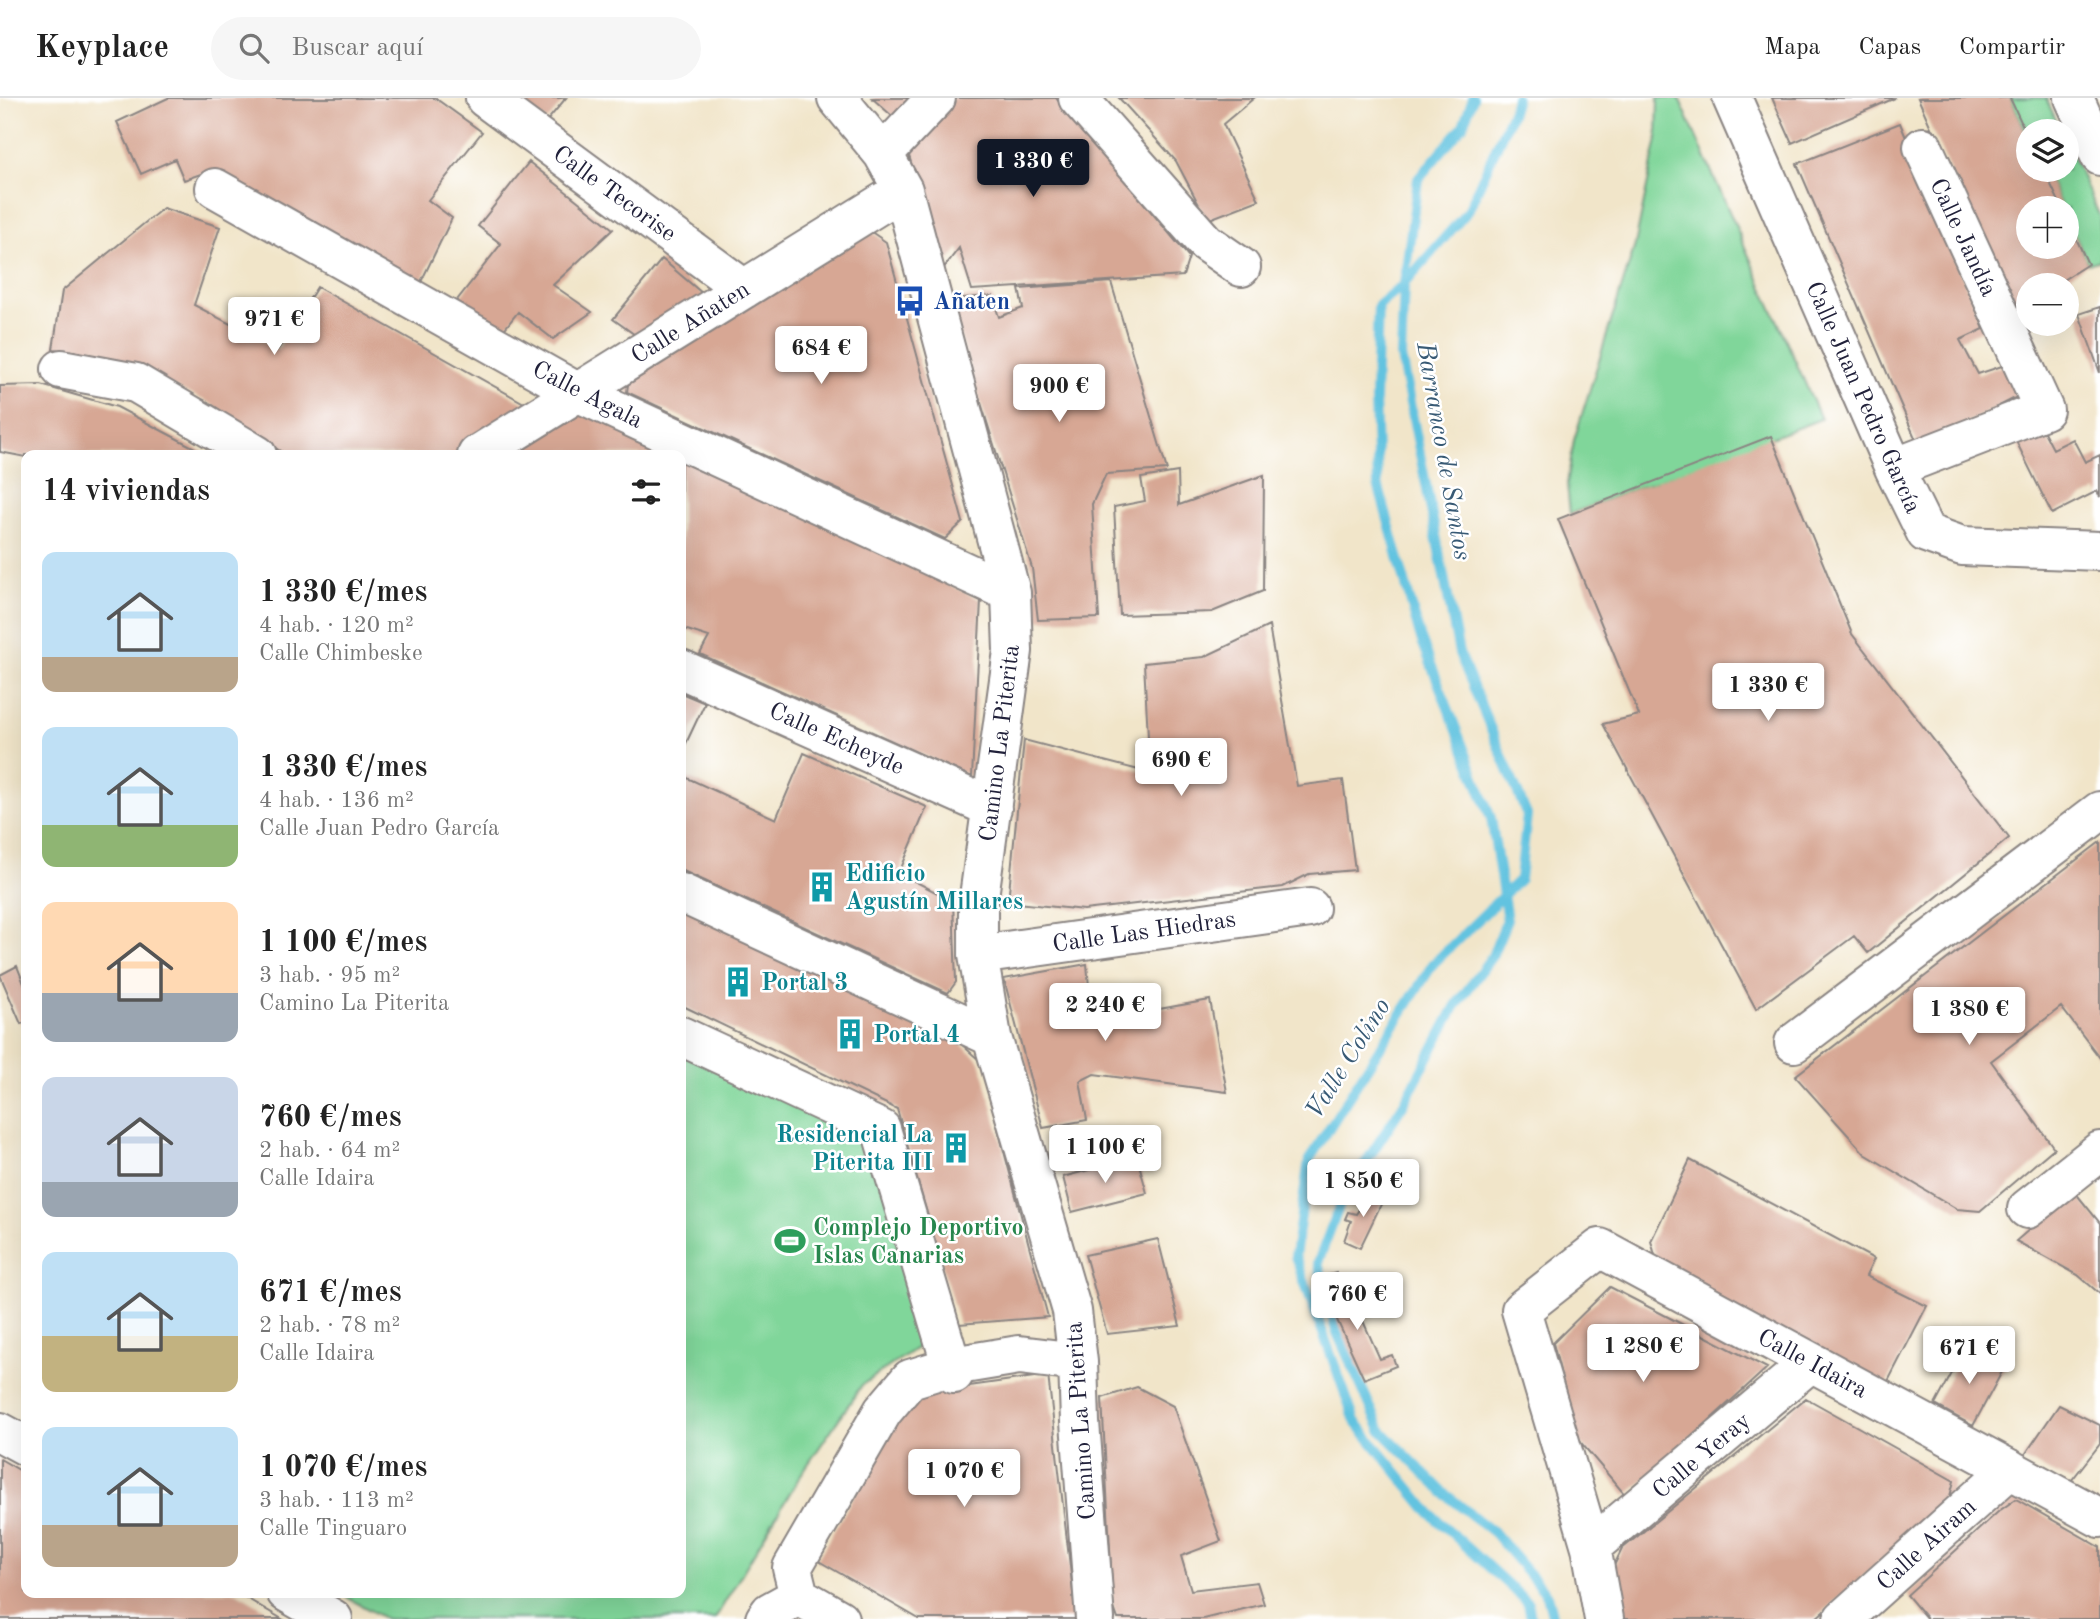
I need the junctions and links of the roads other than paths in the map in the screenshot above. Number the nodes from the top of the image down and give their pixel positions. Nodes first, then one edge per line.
1 (485, 98) edge
2 (837, 98) edge
3 (936, 98) edge
4 (1078, 98) edge
5 (1732, 98) edge
6 (2074, 98) edge
7 (1923, 147) dead end
8 (883, 155) junction
9 (2100, 156) edge
10 (215, 188) dead end
11 (903, 190) junction
12 (1241, 267) dead end
13 (744, 289) junction
14 (61, 369) dead end
15 (577, 391) junction
16 (249, 450) edge
17 (485, 450) edge
18 (1894, 468) junction
19 (2100, 551) edge
20 (1011, 593) junction
21 (686, 671) edge
22 (992, 807) junction
23 (2100, 810) edge
24 (686, 896) edge
25 (1310, 908) dead end
26 (978, 955) junction
27 (992, 1037) junction
28 (686, 1038) edge
29 (1794, 1043) dead end
30 (2100, 1151) edge
31 (2027, 1209) dead end
32 (1078, 1362) junction
33 (1811, 1362) junction
34 (953, 1370) junction
35 (0, 1432) edge
36 (21, 1443) edge
37 (2010, 1469) junction
38 (2100, 1518) edge
39 (1591, 1547) junction
40 (799, 1597) junction
41 (296, 1598) edge
42 (333, 1619) edge
43 (765, 1619) edge
44 (839, 1619) edge
45 (1095, 1619) edge
46 (1604, 1619) edge
47 (1843, 1619) edge

1 - 13 street, Calle Tecorise
2 - 8 street, Camino La Piterita
3 - 8 street
4 - 12 street
5 - 18 street, Calle Juan Pedro García
6 - 9 street
7 - 18 street, Calle Jandía
8 - 11 street, Camino La Piterita
10 - 15 street, Calle Agala
11 - 13 street, Calle Añaten
11 - 20 street, Camino La Piterita
13 - 15 street, Calle Añaten
14 - 16 street
15 - 17 street, Calle Añaten
15 - 20 street, Calle Agala
18 - 19 street, Calle Juan Pedro García
20 - 22 street, Camino La Piterita
21 - 22 street, Calle Echeyde
22 - 26 street, Camino La Piterita
23 - 29 street
24 - 27 street
25 - 26 street, Calle Las Hiedras
26 - 27 street, Camino La Piterita
27 - 32 street, Camino La Piterita
28 - 34 street
30 - 31 street
32 - 34 street
32 - 45 street, Camino La Piterita
33 - 37 street, Calle Idaira
33 - 39 street, Calle Yeray
33 - 39 street, Calle Idaira
34 - 40 street
35 - 36 street
37 - 38 street, Calle Idaira
37 - 47 street, Calle Airam
39 - 46 street, Calle Idaira
40 - 43 street
40 - 44 street
41 - 42 street

